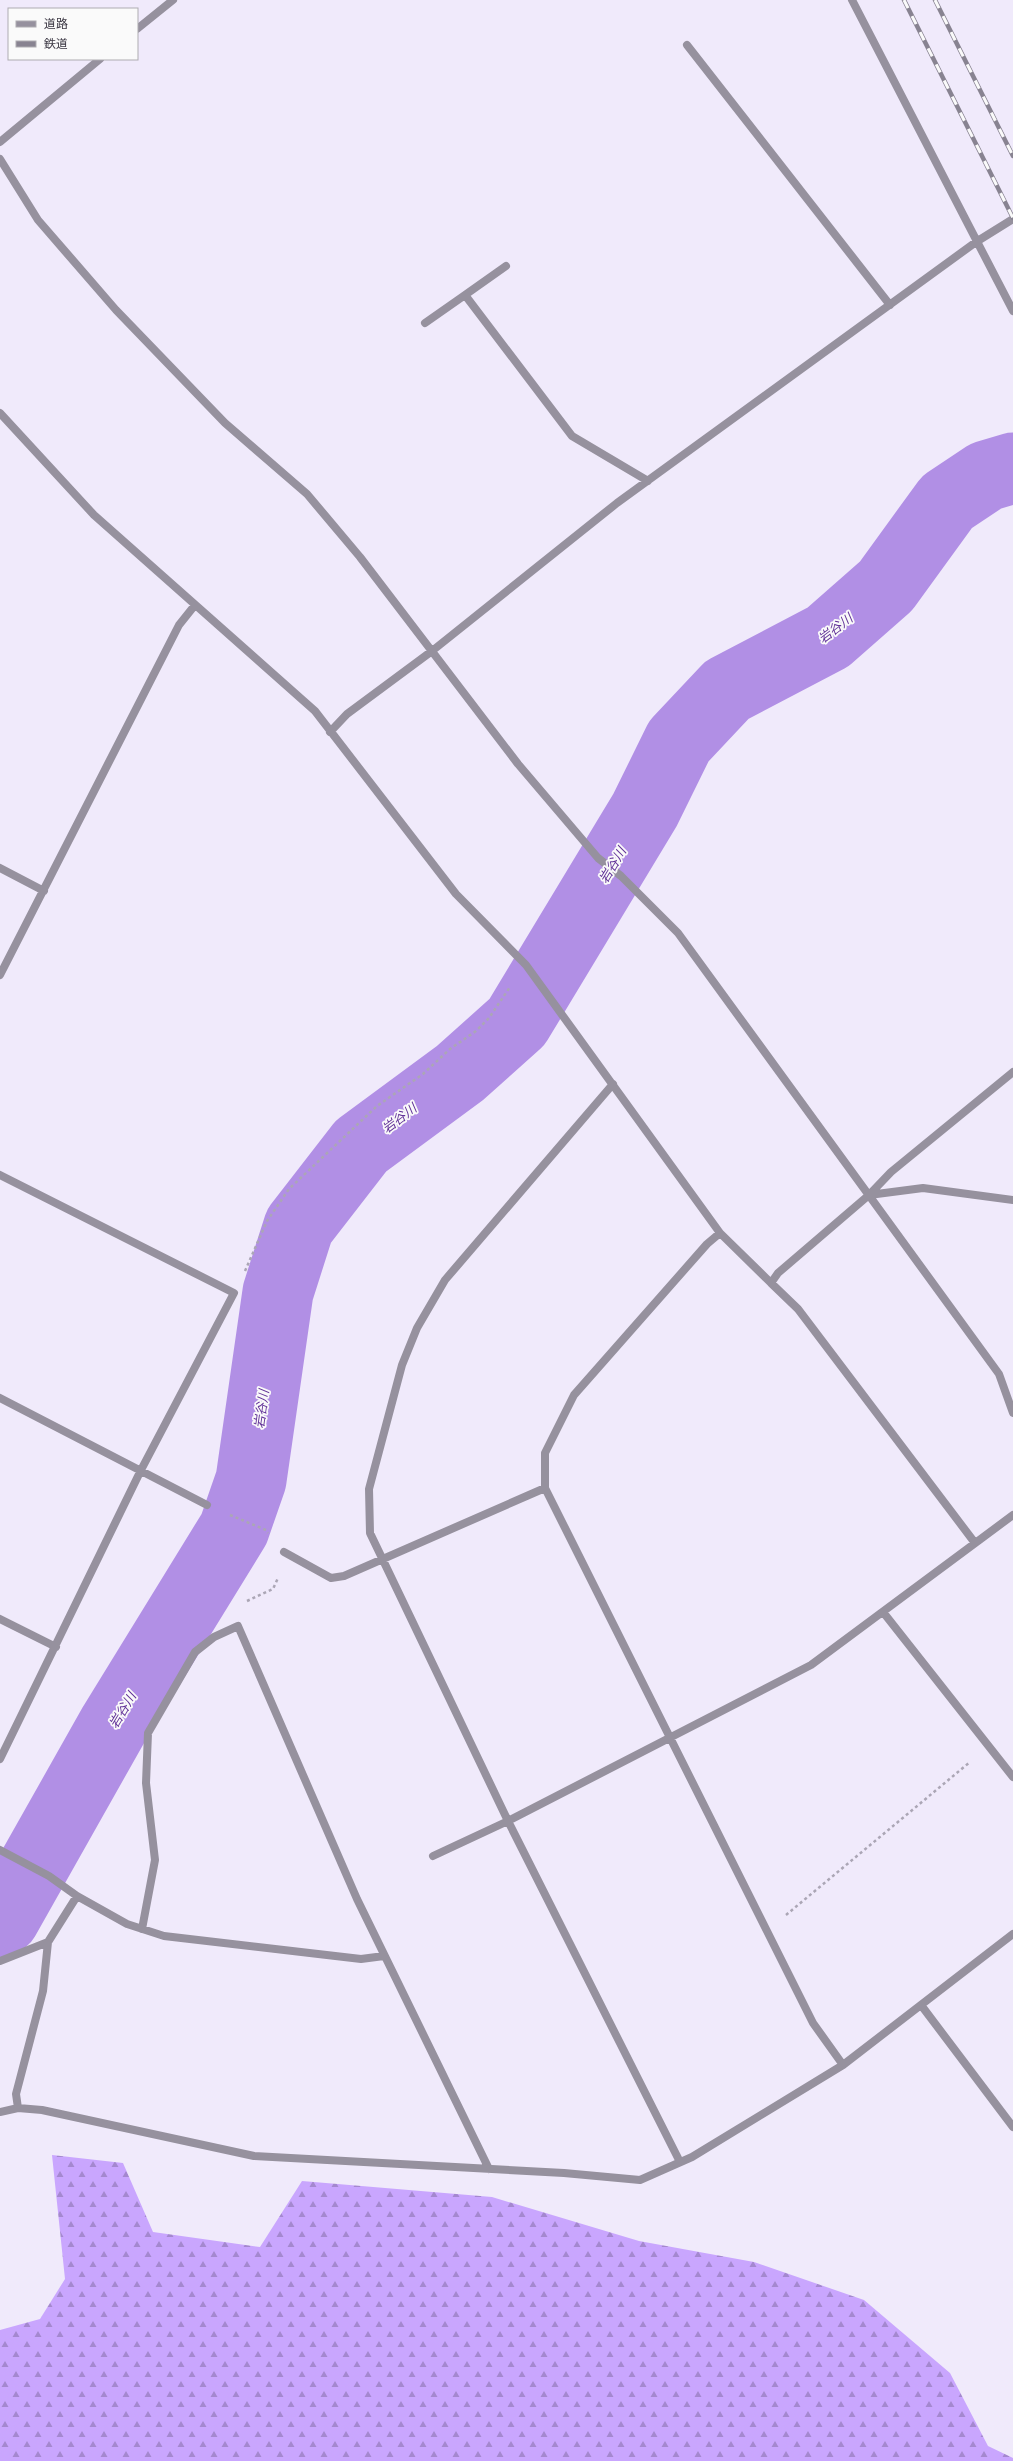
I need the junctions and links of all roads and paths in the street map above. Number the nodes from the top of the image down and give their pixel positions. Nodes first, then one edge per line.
1 (173, 0) edge
2 (852, 0) edge
3 (138, 28) edge
4 (687, 45) dead end
5 (99, 60) edge
6 (0, 142) edge
7 (0, 159) edge
8 (1013, 219) edge
9 (976, 242) junction
10 (506, 266) dead end
11 (465, 294) junction
12 (890, 305) junction
13 (1013, 312) edge
14 (425, 323) dead end
15 (0, 413) edge
16 (648, 482) junction
17 (195, 605) junction
18 (432, 651) junction
19 (330, 732) junction
20 (0, 868) edge
21 (44, 891) junction
22 (526, 965) junction
23 (0, 975) edge
24 (1013, 1072) edge
25 (612, 1084) junction
26 (0, 1175) edge
27 (869, 1195) junction
28 (1013, 1200) edge
29 (720, 1233) junction
30 (771, 1283) junction
31 (234, 1293) junction
32 (0, 1398) edge
33 (1013, 1413) edge
34 (141, 1470) junction
35 (545, 1488) junction
36 (207, 1505) dead end
37 (227, 1513) dead end
38 (1013, 1515) edge
39 (266, 1530) dead end
40 (975, 1544) junction
41 (284, 1552) dead end
42 (383, 1560) junction
43 (273, 1589) dead end
44 (243, 1603) dead end
45 (883, 1612) junction
46 (0, 1619) edge
47 (56, 1647) junction
48 (671, 1737) junction
49 (988, 1746) junction
50 (0, 1759) edge
51 (1013, 1777) edge
52 (508, 1821) junction
53 (2, 1851) edge
54 (433, 1856) dead end
55 (77, 1896) junction
56 (765, 1926) junction
57 (142, 1929) junction
58 (1013, 1934) edge
59 (48, 1942) junction
60 (384, 1956) junction
61 (0, 1961) edge
62 (921, 2005) junction
63 (843, 2064) junction
64 (18, 2108) junction
65 (0, 2112) edge
66 (1013, 2127) edge
67 (680, 2162) junction
68 (489, 2169) junction

1 - 3 street
2 - 9 street
4 - 12 street
5 - 6 street
7 - 18 street
8 - 9 street
9 - 12 street
9 - 13 street
10 - 11 street
11 - 14 street
11 - 16 street
12 - 16 street
15 - 17 street
16 - 18 street
17 - 19 street
17 - 21 street
18 - 19 street
18 - 27 street
19 - 22 street
20 - 21 street
21 - 23 street
22 - 25 street
22 - 31 path
24 - 27 street
25 - 29 street
25 - 42 street
26 - 31 street
27 - 28 street
27 - 30 street
27 - 33 street
29 - 30 street
29 - 35 street
30 - 40 street
31 - 34 street
32 - 34 street
34 - 36 street
34 - 47 street
35 - 42 street
35 - 48 street
37 - 39 path
38 - 40 street
40 - 45 street
41 - 42 street
42 - 52 street
43 - 44 path
45 - 48 street
45 - 49 street
46 - 47 street
47 - 50 street
48 - 52 street
48 - 56 street
49 - 51 street
49 - 56 path
52 - 54 street
52 - 67 street
53 - 55 street
55 - 57 street
55 - 59 street
56 - 63 street
57 - 60 street
57 - 60 street
58 - 62 street
59 - 61 street
59 - 64 street
60 - 68 street
62 - 63 street
62 - 66 street
63 - 67 street
64 - 65 street
64 - 68 street
67 - 68 street

